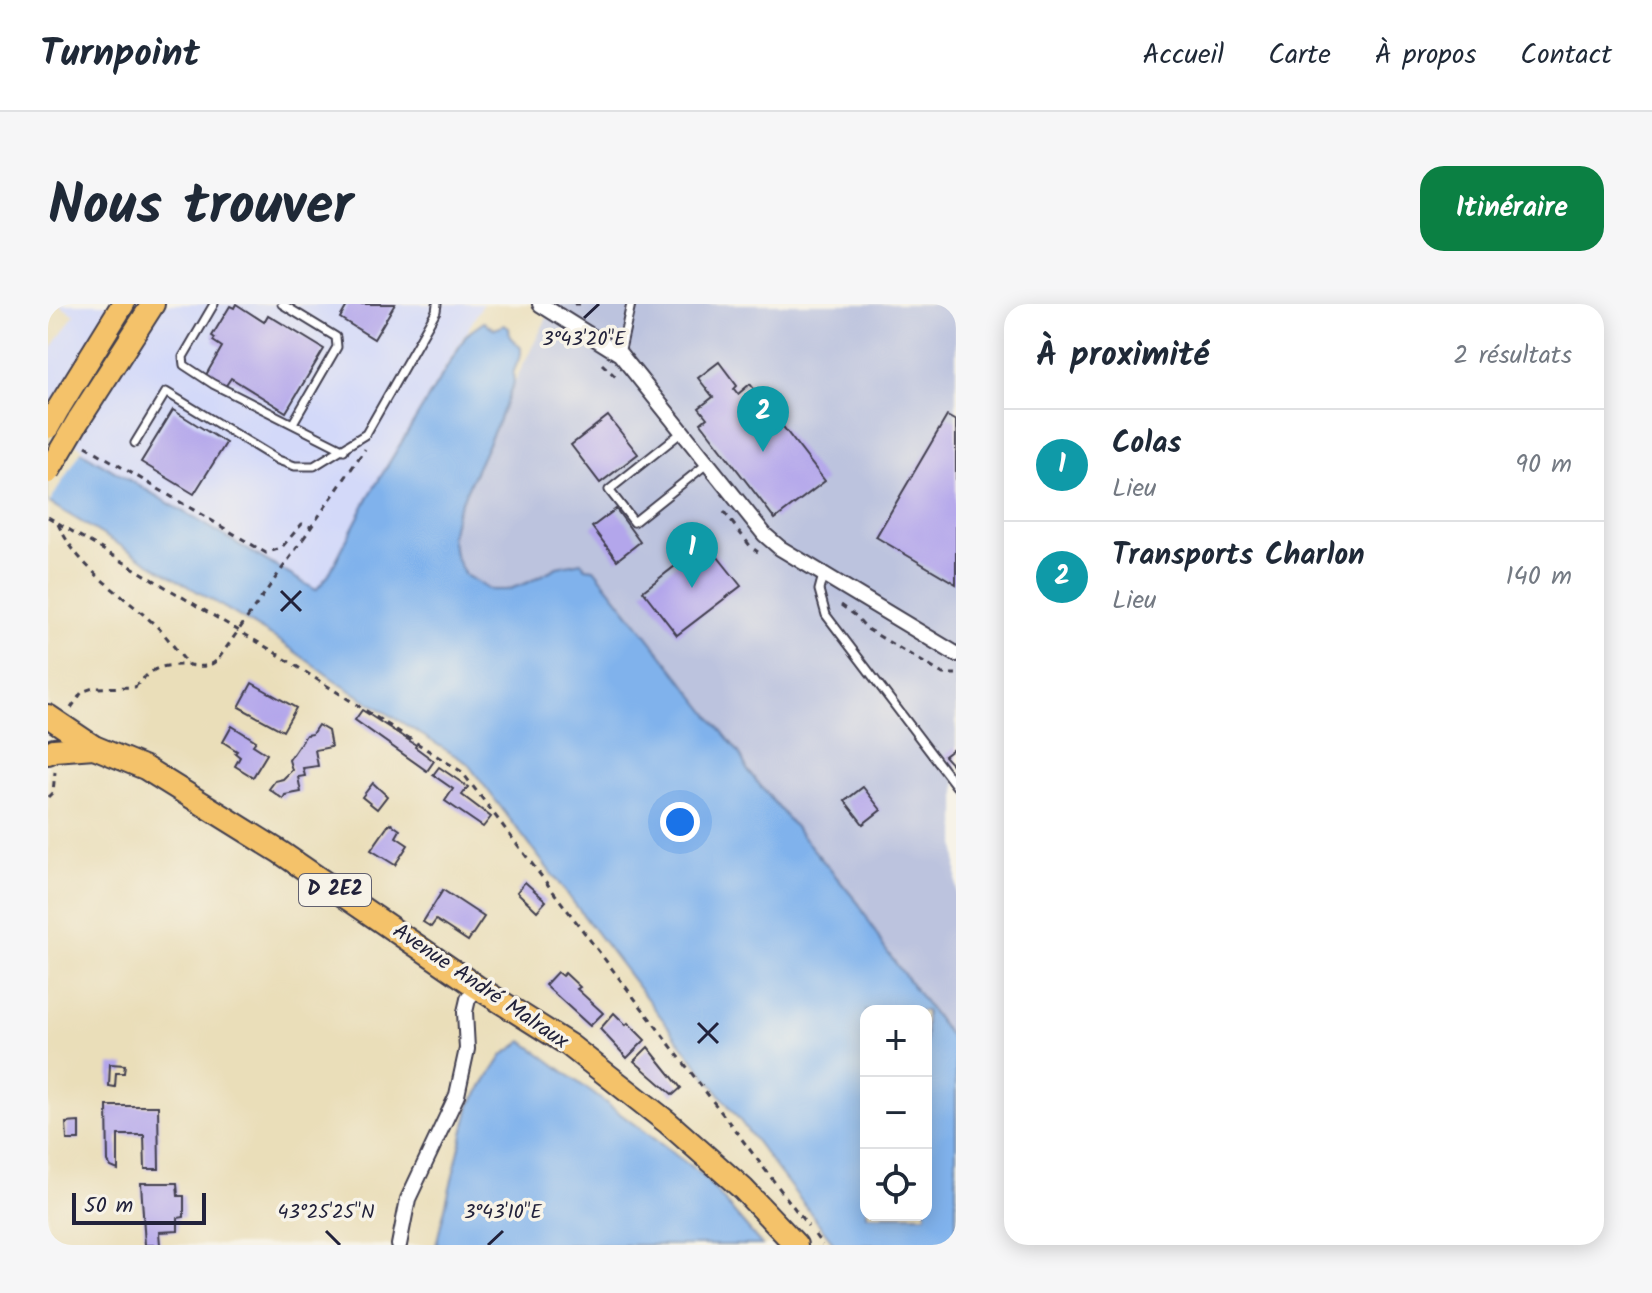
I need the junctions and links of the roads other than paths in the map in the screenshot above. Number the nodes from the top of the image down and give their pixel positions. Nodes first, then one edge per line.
1 (123, 304) edge
2 (214, 304) edge
3 (282, 304) edge
4 (437, 304) edge
5 (540, 304) edge
6 (631, 304) edge
7 (152, 308) edge
8 (620, 354) junction
9 (53, 418) edge
10 (293, 423) junction
11 (683, 431) junction
12 (135, 443) dead end
13 (344, 450) junction
14 (708, 463) junction
15 (48, 472) edge
16 (823, 575) junction
17 (956, 654) edge
18 (54, 720) edge
19 (94, 747) junction
20 (51, 752) edge
21 (956, 786) edge
22 (477, 987) junction
23 (399, 1245) edge
24 (796, 1245) edge

1 - 9 main road
2 - 10 lane
3 - 10 lane
4 - 13 lane
5 - 8 street
6 - 8 lane
7 - 15 main road, bridge
8 - 11 street
10 - 13 lane
11 - 14 street
11 - 14 lane
12 - 13 lane
14 - 16 street
16 - 17 street
16 - 21 lane
18 - 19 main road, Avenue André Malraux / D 2E2
19 - 20 main road, Avenue André Malraux / D 2E2
19 - 22 main road, Avenue André Malraux / D 2E2
22 - 23 street
22 - 24 main road, Avenue André Malraux / D 2E2

